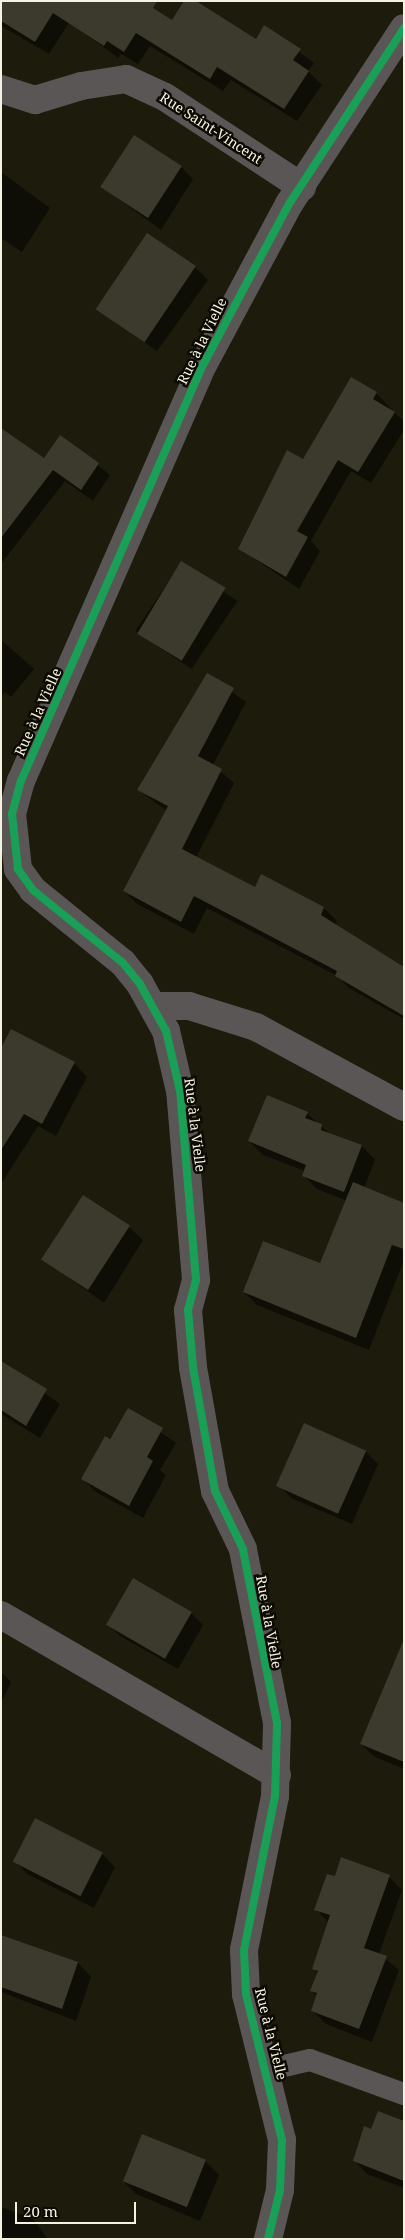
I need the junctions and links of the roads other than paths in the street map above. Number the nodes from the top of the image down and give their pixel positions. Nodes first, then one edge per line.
1 (404, 28) edge
2 (1, 89) edge
3 (302, 187) junction
4 (5, 844) edge
5 (155, 1006) junction
6 (404, 1107) edge
7 (1, 1615) edge
8 (277, 1774) junction
9 (267, 2070) junction
10 (404, 2094) edge
11 (268, 2239) edge

1 - 3 street, Rue à la Vielle
2 - 3 street, Rue Saint-Vincent
3 - 4 street, Rue à la Vielle
4 - 5 street, Rue à la Vielle
5 - 6 street
5 - 8 street, Rue à la Vielle
7 - 8 street
8 - 9 street, Rue à la Vielle
9 - 10 lane
9 - 11 street, Rue à la Vielle

